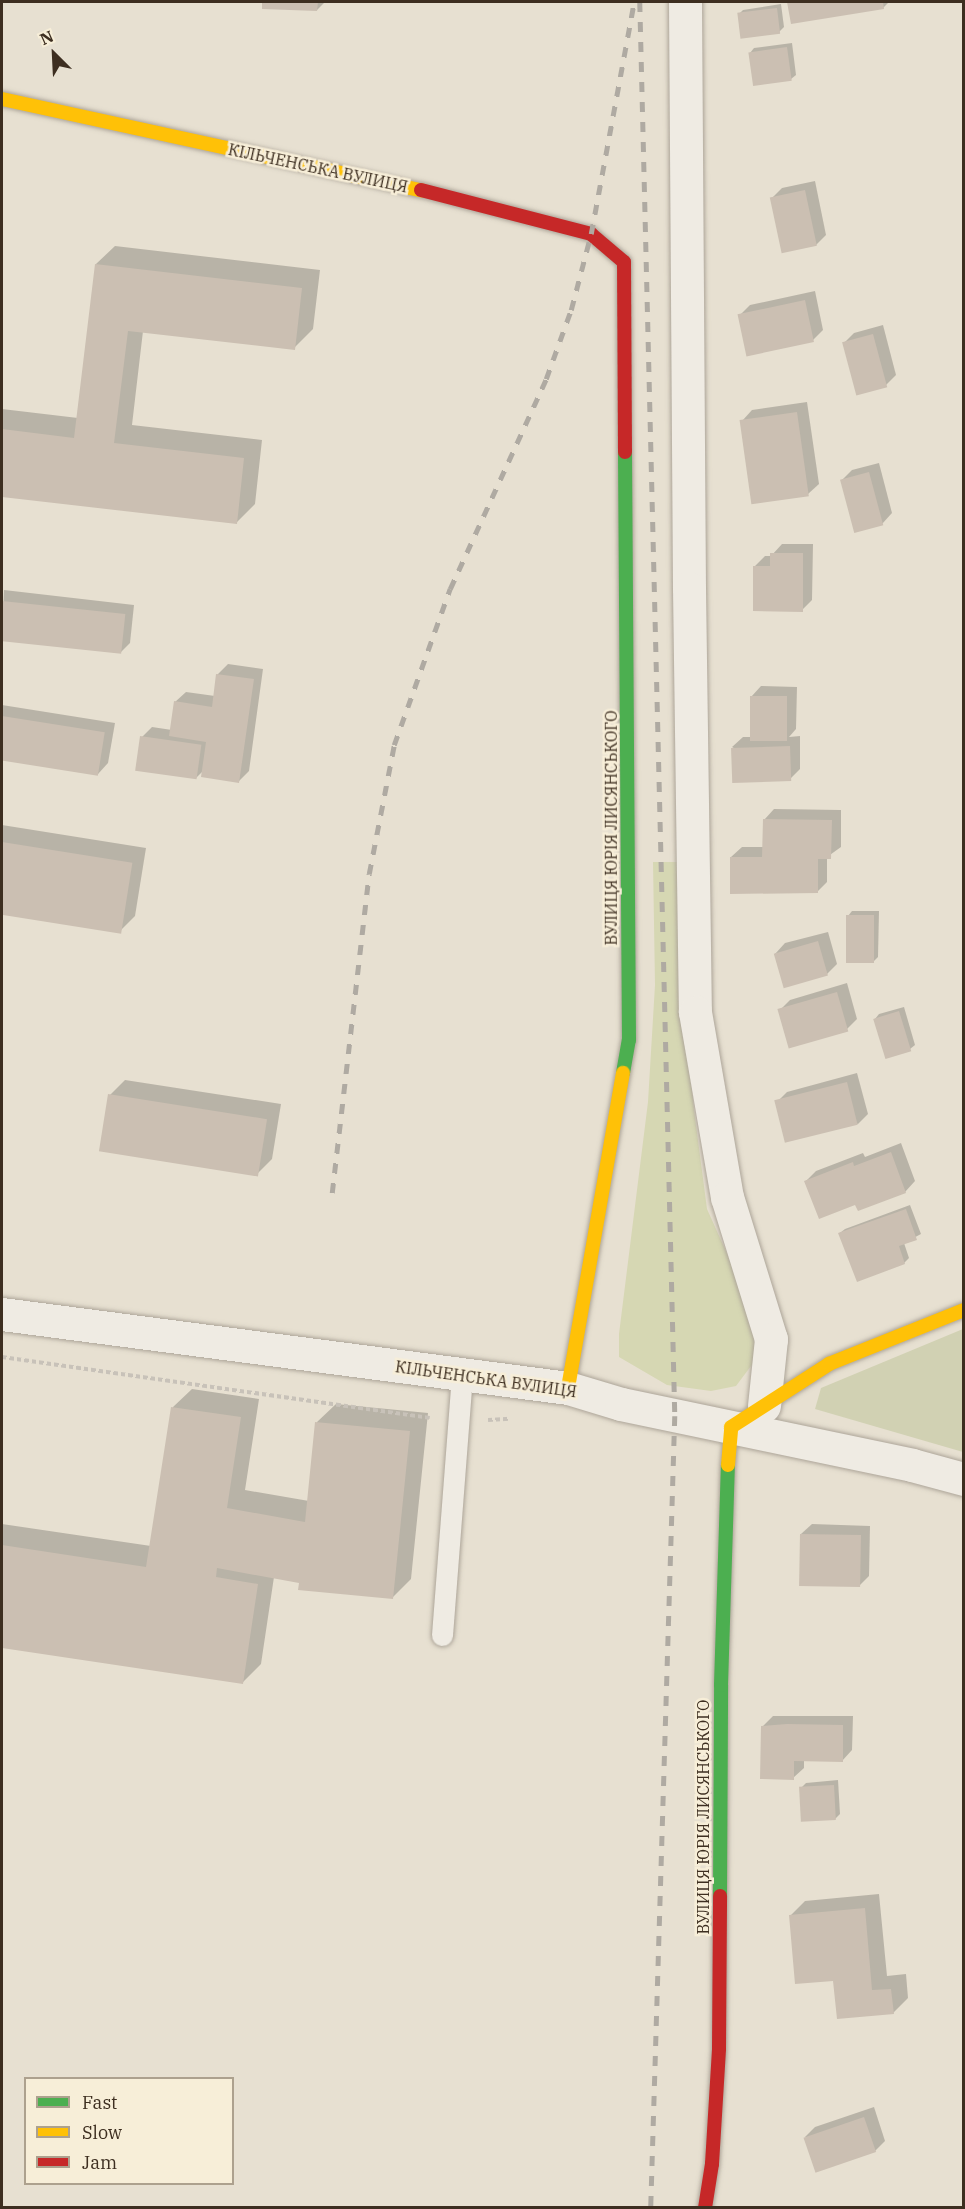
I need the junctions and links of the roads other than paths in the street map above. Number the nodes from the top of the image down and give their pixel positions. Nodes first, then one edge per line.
1 (685, 2) edge
2 (2, 99) edge
3 (624, 262) joint
4 (963, 1310) edge
5 (2, 1314) edge
6 (462, 1374) junction
7 (568, 1388) junction
8 (764, 1406) junction
9 (731, 1427) junction
10 (963, 1479) edge
11 (442, 1635) dead end
12 (705, 2208) edge

1 - 8 street
2 - 3 street, КІЛЬЧЕНСЬКА ВУЛИЦЯ
3 - 7 street, ВУЛИЦЯ ЮРІЯ ЛИСЯНСЬКОГО
4 - 8 street
5 - 6 street, КІЛЬЧЕНСЬКА ВУЛИЦЯ
6 - 7 street, КІЛЬЧЕНСЬКА ВУЛИЦЯ
6 - 11 lane
7 - 9 street, КІЛЬЧЕНСЬКА ВУЛИЦЯ
8 - 9 street
9 - 10 street, КІЛЬЧЕНСЬКА ВУЛИЦЯ
9 - 12 street, ВУЛИЦЯ ЮРІЯ ЛИСЯНСЬКОГО

